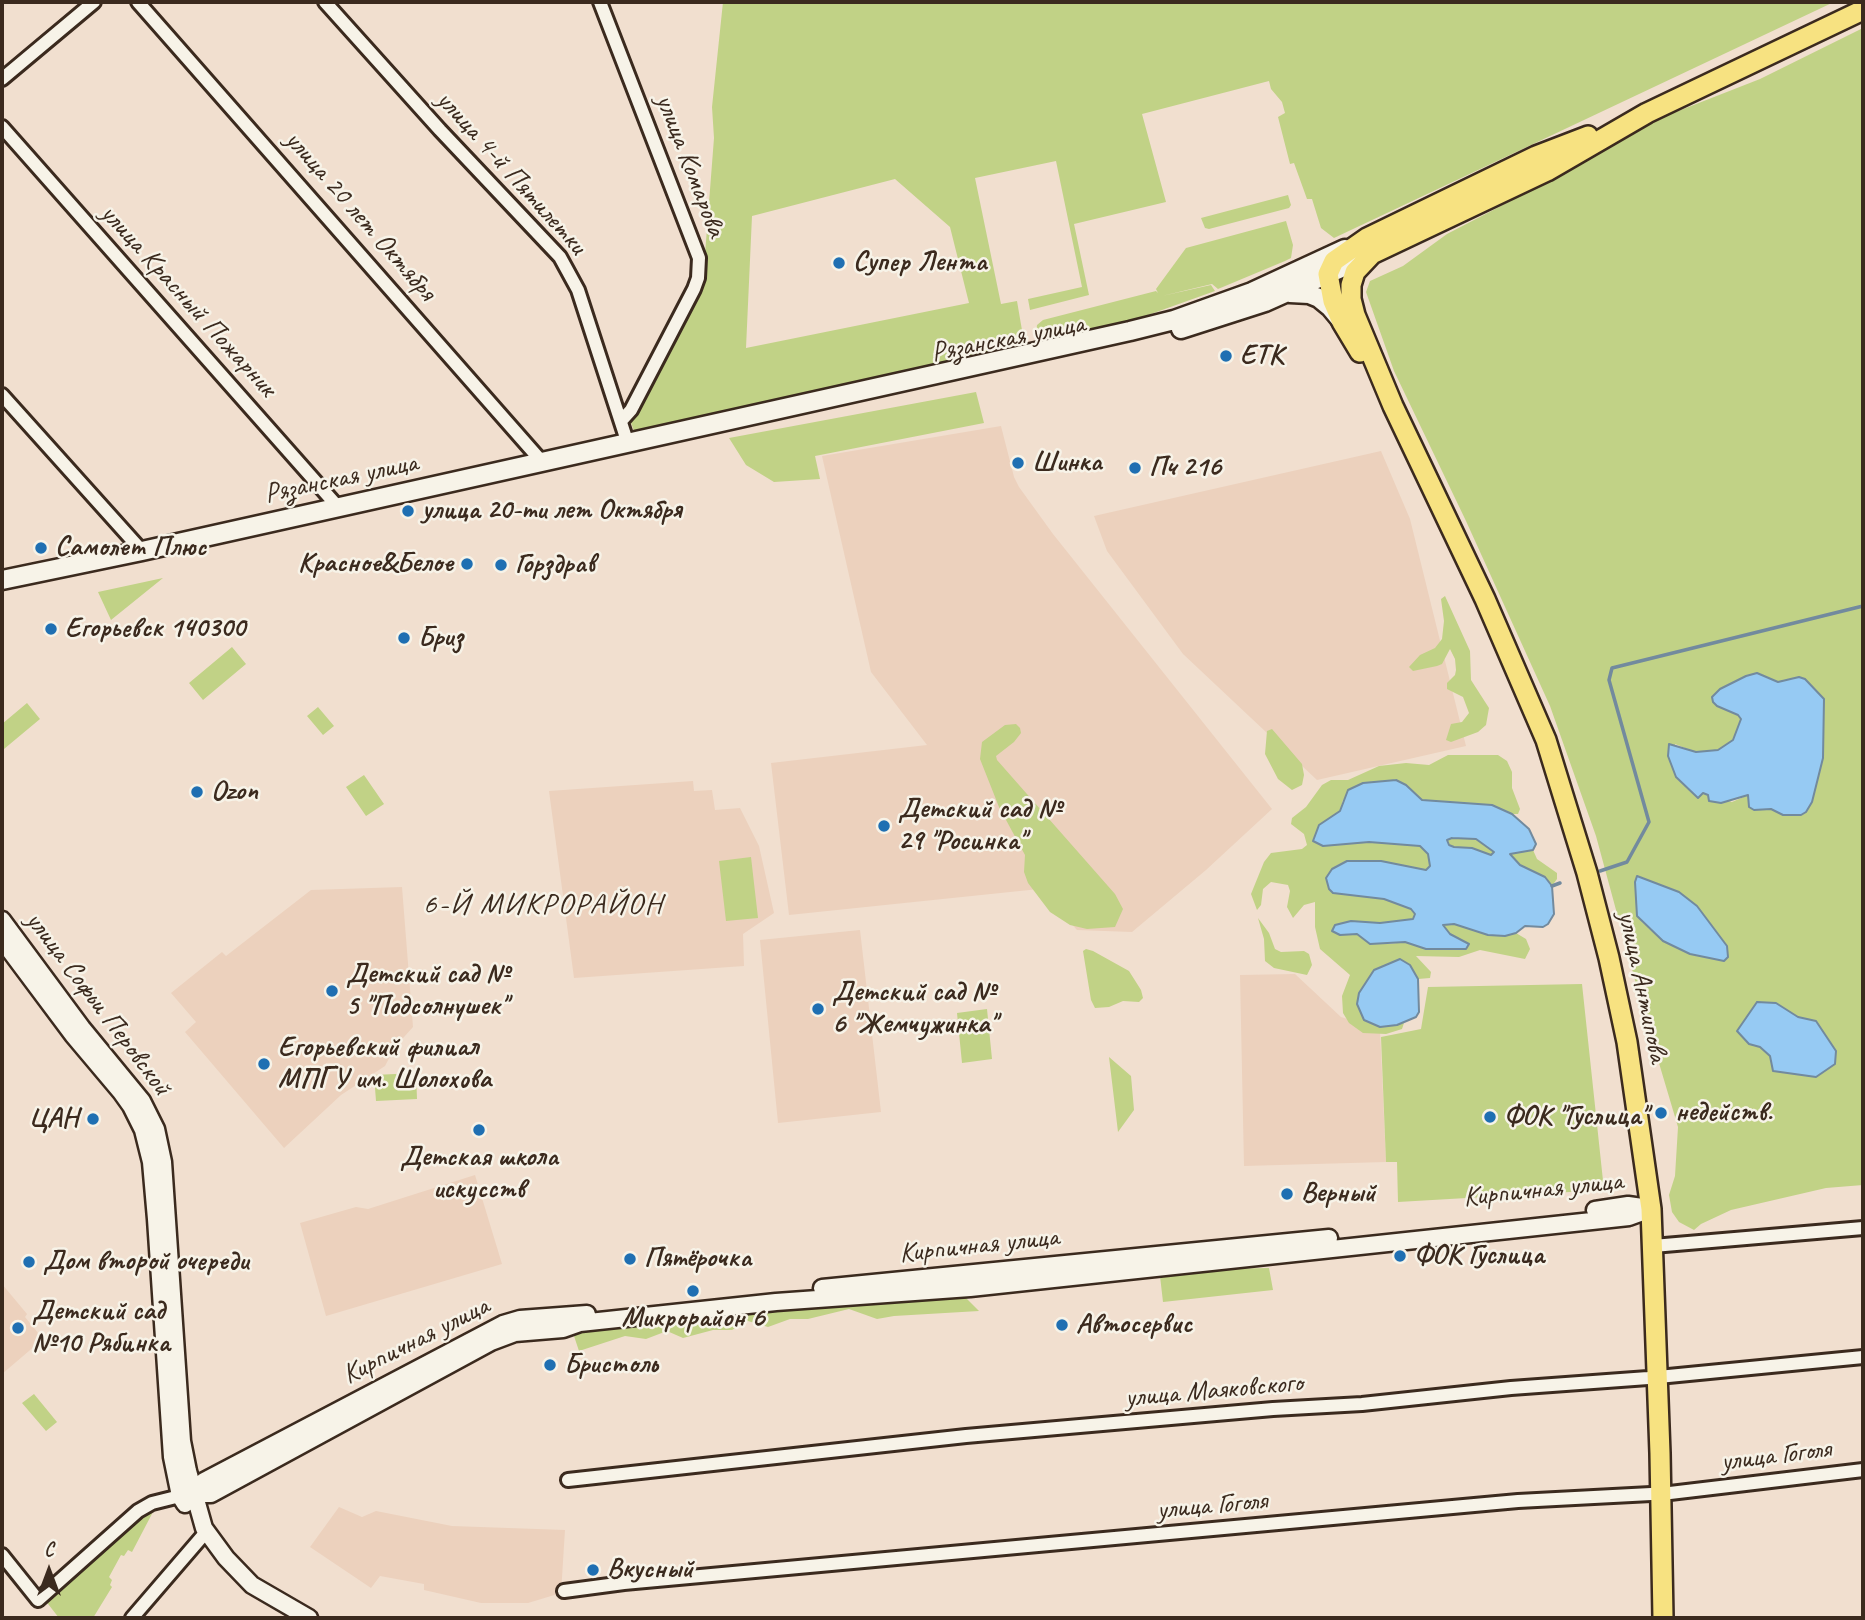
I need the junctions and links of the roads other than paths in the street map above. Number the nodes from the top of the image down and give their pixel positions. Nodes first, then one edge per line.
1 (94, 2) edge
2 (138, 2) edge
3 (325, 2) edge
4 (600, 2) edge
5 (1863, 10) edge
6 (2, 79) edge
7 (2, 127) edge
8 (1369, 246) junction
9 (1304, 269) junction
10 (1328, 274) junction
11 (1284, 294) junction
12 (1348, 319) junction
13 (2, 396) edge
14 (622, 420) junction
15 (691, 428) junction
16 (628, 444) junction
17 (543, 463) junction
18 (338, 507) junction
19 (142, 551) junction
20 (2, 580) edge
21 (2, 920) edge
22 (2, 940) edge
23 (1651, 1209) junction
24 (1863, 1228) edge
25 (1653, 1246) junction
26 (1863, 1357) edge
27 (1658, 1377) junction
28 (1863, 1470) edge
29 (568, 1480) dead end
30 (1661, 1493) junction
31 (187, 1495) junction
32 (205, 1530) junction
33 (2, 1555) edge
34 (564, 1591) dead end
35 (132, 1618) edge
36 (309, 1618) edge
37 (1663, 1618) edge

1 - 6 street
2 - 17 street, улица 20 лет Октября
3 - 14 street, улица 4-й Пятилетки
4 - 14 street, улица Комарова
5 - 8 main road
7 - 18 street, улица Красный Пожарник
8 - 9 main road, Рязанская улица
8 - 10 main road
8 - 12 main road, улица Антипова
9 - 10 main road
9 - 15 main road, Рязанская улица
10 - 11 main road, Рязанская улица
10 - 12 main road, улица Антипова
11 - 12 main road
11 - 15 main road, Рязанская улица
12 - 23 main road, улица Антипова
13 - 19 street
14 - 16 street, улица 4-й Пятилетки
15 - 16 main road, Рязанская улица
16 - 17 main road, Рязанская улица
17 - 18 main road, Рязанская улица
18 - 19 main road, Рязанская улица
19 - 20 main road, Рязанская улица
21 - 31 street, улица Софьи Перовской
22 - 31 street, улица Софьи Перовской
23 - 25 main road, улица Антипова
23 - 31 street, Кирпичная улица
24 - 25 street
25 - 27 main road, улица Антипова
26 - 27 street, улица Маяковского
27 - 29 street, улица Маяковского
27 - 30 main road, улица Антипова
28 - 30 street, улица Гоголя
30 - 34 street, улица Гоголя
30 - 37 main road, улица Антипова
31 - 32 street
31 - 33 street
32 - 35 street
32 - 36 street

